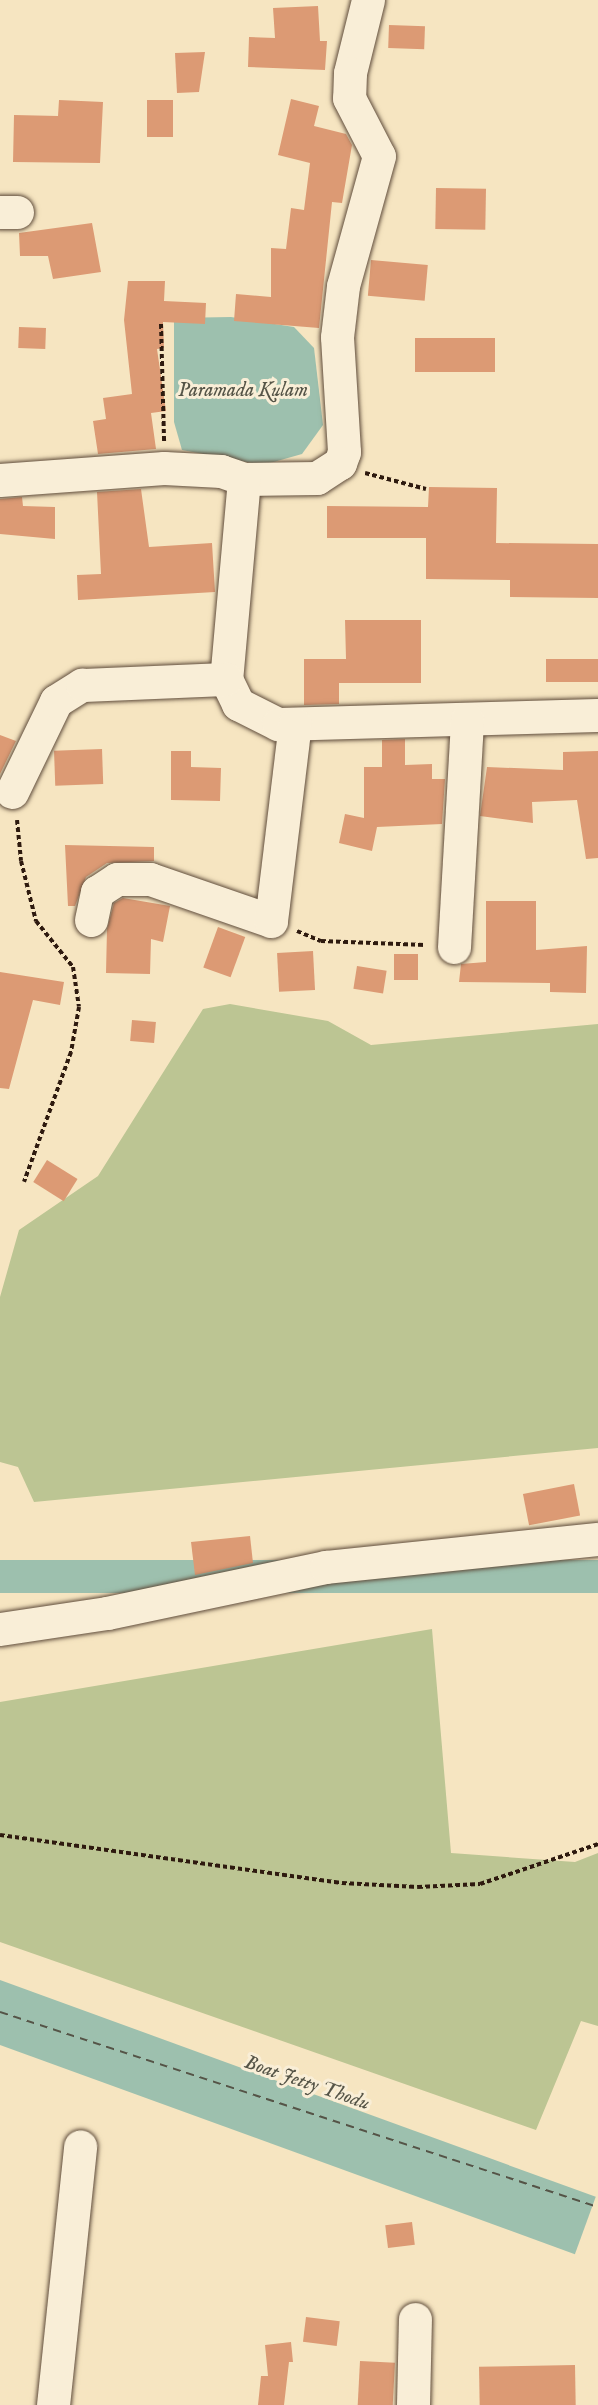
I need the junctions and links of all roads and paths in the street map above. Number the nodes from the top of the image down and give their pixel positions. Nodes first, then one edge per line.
1 (368, 0) edge
2 (161, 324) dead end
3 (340, 463) junction
4 (164, 468) junction
5 (244, 479) junction
6 (0, 480) edge
7 (426, 489) dead end
8 (226, 679) junction
9 (598, 715) edge
10 (467, 719) junction
11 (295, 724) junction
12 (12, 792) joint
13 (91, 920) dead end
14 (271, 921) junction
15 (454, 947) joint
16 (24, 1182) dead end
17 (598, 1539) edge
18 (0, 1629) edge
19 (0, 1834) edge
20 (598, 1844) edge
21 (80, 2146) dead end
22 (415, 2319) dead end
23 (53, 2405) edge
24 (413, 2405) edge

1 - 3 street
2 - 4 path
3 - 5 street
3 - 7 path
4 - 5 street
4 - 6 street
5 - 8 street
8 - 11 street
8 - 12 street
9 - 10 street
10 - 11 street
10 - 15 street
11 - 14 street
12 - 16 path
13 - 14 street
14 - 15 path
17 - 18 street
19 - 20 path
21 - 23 street
22 - 24 street

